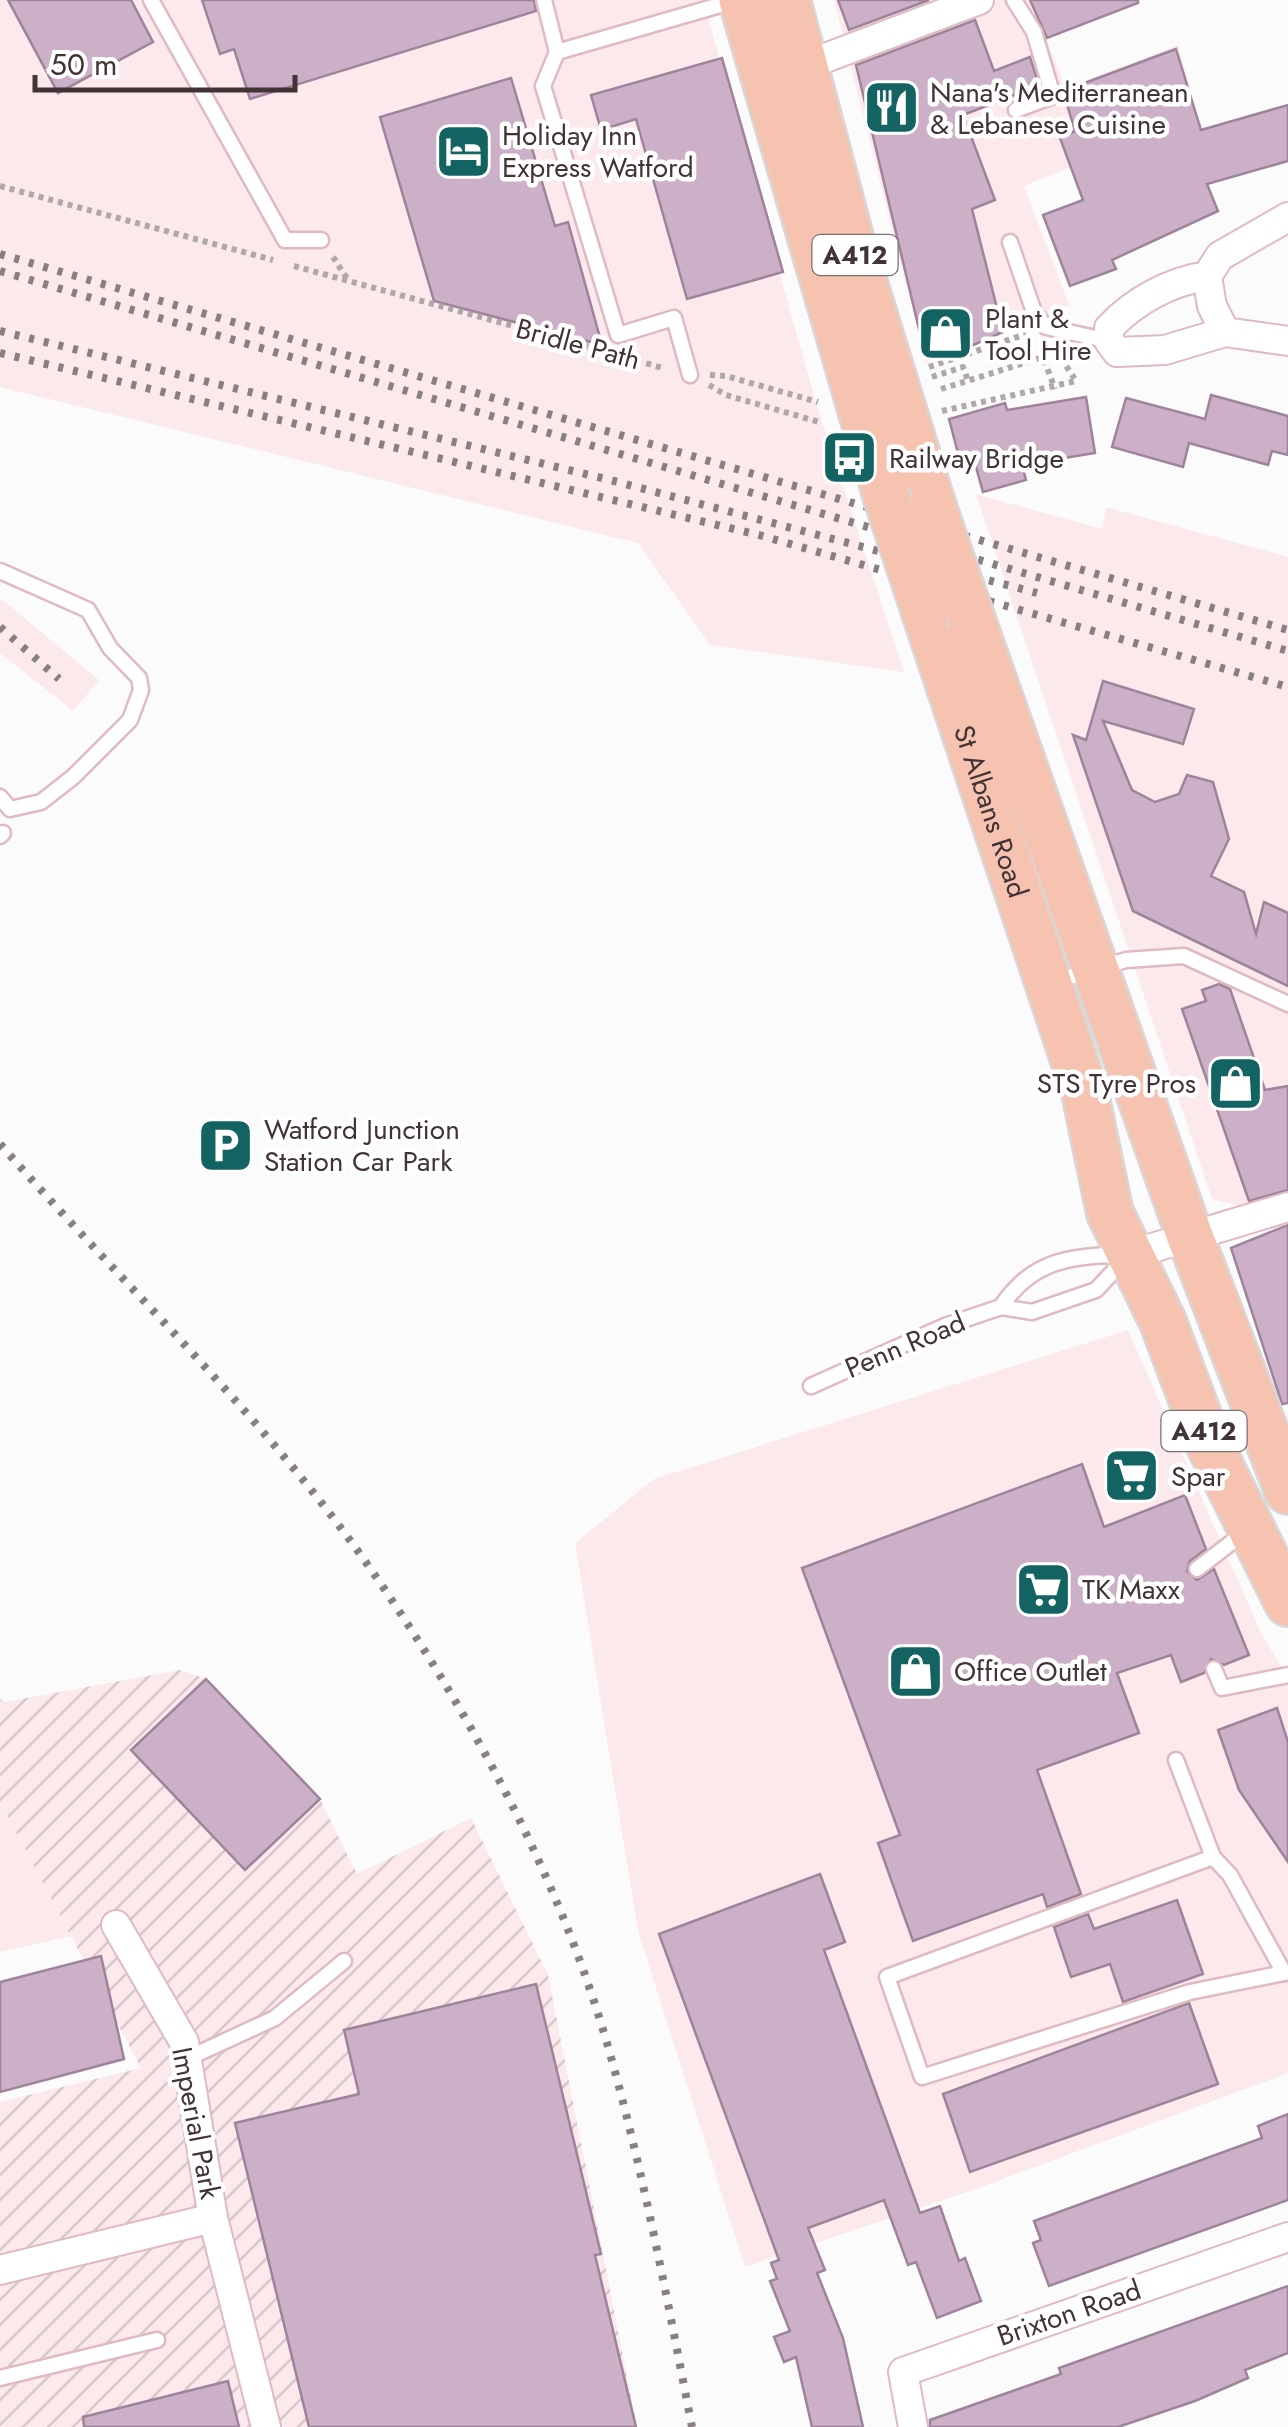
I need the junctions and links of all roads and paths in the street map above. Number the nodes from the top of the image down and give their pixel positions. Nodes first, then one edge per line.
1 (151, 0) edge
2 (544, 0) edge
3 (740, 0) edge
4 (788, 0) edge
5 (979, 0) edge
6 (1014, 0) edge
7 (557, 52) junction
8 (804, 66) junction
9 (1016, 110) dead end
10 (0, 186) edge
11 (1288, 217) edge
12 (321, 240) dead end
13 (1010, 242) dead end
14 (1207, 276) junction
15 (1046, 328) junction
16 (1225, 332) junction
17 (1110, 341) junction
18 (1288, 341) edge
19 (923, 368) dead end
20 (690, 375) junction
21 (926, 378) dead end
22 (968, 381) junction
23 (940, 389) dead end
24 (1055, 389) junction
25 (809, 399) dead end
26 (936, 413) dead end
27 (819, 422) dead end
28 (0, 570) edge
29 (0, 798) edge
30 (1097, 968) junction
31 (1049, 984) junction
32 (1288, 1004) edge
33 (1288, 1207) edge
34 (1189, 1234) junction
35 (1129, 1255) junction
36 (1001, 1307) junction
37 (811, 1386) dead end
38 (1276, 1433) edge
39 (1288, 1491) edge
40 (1240, 1509) junction
41 (1196, 1568) dead end
42 (1288, 1604) edge
43 (1214, 1669) dead end
44 (1288, 1675) edge
45 (1176, 1760) dead end
46 (1213, 1857) junction
47 (116, 1925) dead end
48 (344, 1961) dead end
49 (1286, 1973) edge
50 (186, 2059) junction
51 (213, 2218) junction
52 (1288, 2237) edge
53 (0, 2270) edge
54 (157, 2340) dead end
55 (0, 2378) edge
56 (266, 2427) edge
57 (913, 2427) edge

1 - 12 lane
2 - 7 lane
3 - 7 lane
3 - 31 main road, St Albans Road / A412, bridge
4 - 8 main road, St Albans Road / A412
5 - 8 street
6 - 9 lane
7 - 20 lane
8 - 30 main road, St Albans Road / A412, bridge
10 - 20 path, Bridle Path
11 - 14 street
13 - 15 lane
14 - 16 street
14 - 17 street
15 - 17 lane
15 - 19 path
15 - 24 path
16 - 17 street
16 - 18 street
20 - 25 path, Bridle Path
20 - 27 path
21 - 22 path
22 - 23 path
22 - 24 path
24 - 26 path
28 - 29 lane
30 - 31 lane
30 - 32 lane
30 - 34 main road, St Albans Road / A412
31 - 35 main road, St Albans Road / A412
33 - 34 street
34 - 35 street
34 - 38 main road, St Albans Road / A412
35 - 36 lane, Penn Road
35 - 36 lane, Penn Road
35 - 40 main road, St Albans Road / A412
36 - 37 lane, Penn Road
38 - 39 main road, St Albans Road / A412
38 - 40 main road
40 - 41 lane
40 - 42 main road, St Albans Road / A412
43 - 44 lane
45 - 46 lane
46 - 49 lane
46 - 49 lane
47 - 50 street, Imperial Park
48 - 50 lane
50 - 51 street, Imperial Park
51 - 53 street, Imperial Park
51 - 56 street, Imperial Park
52 - 57 street, Brixton Road
54 - 55 lane

